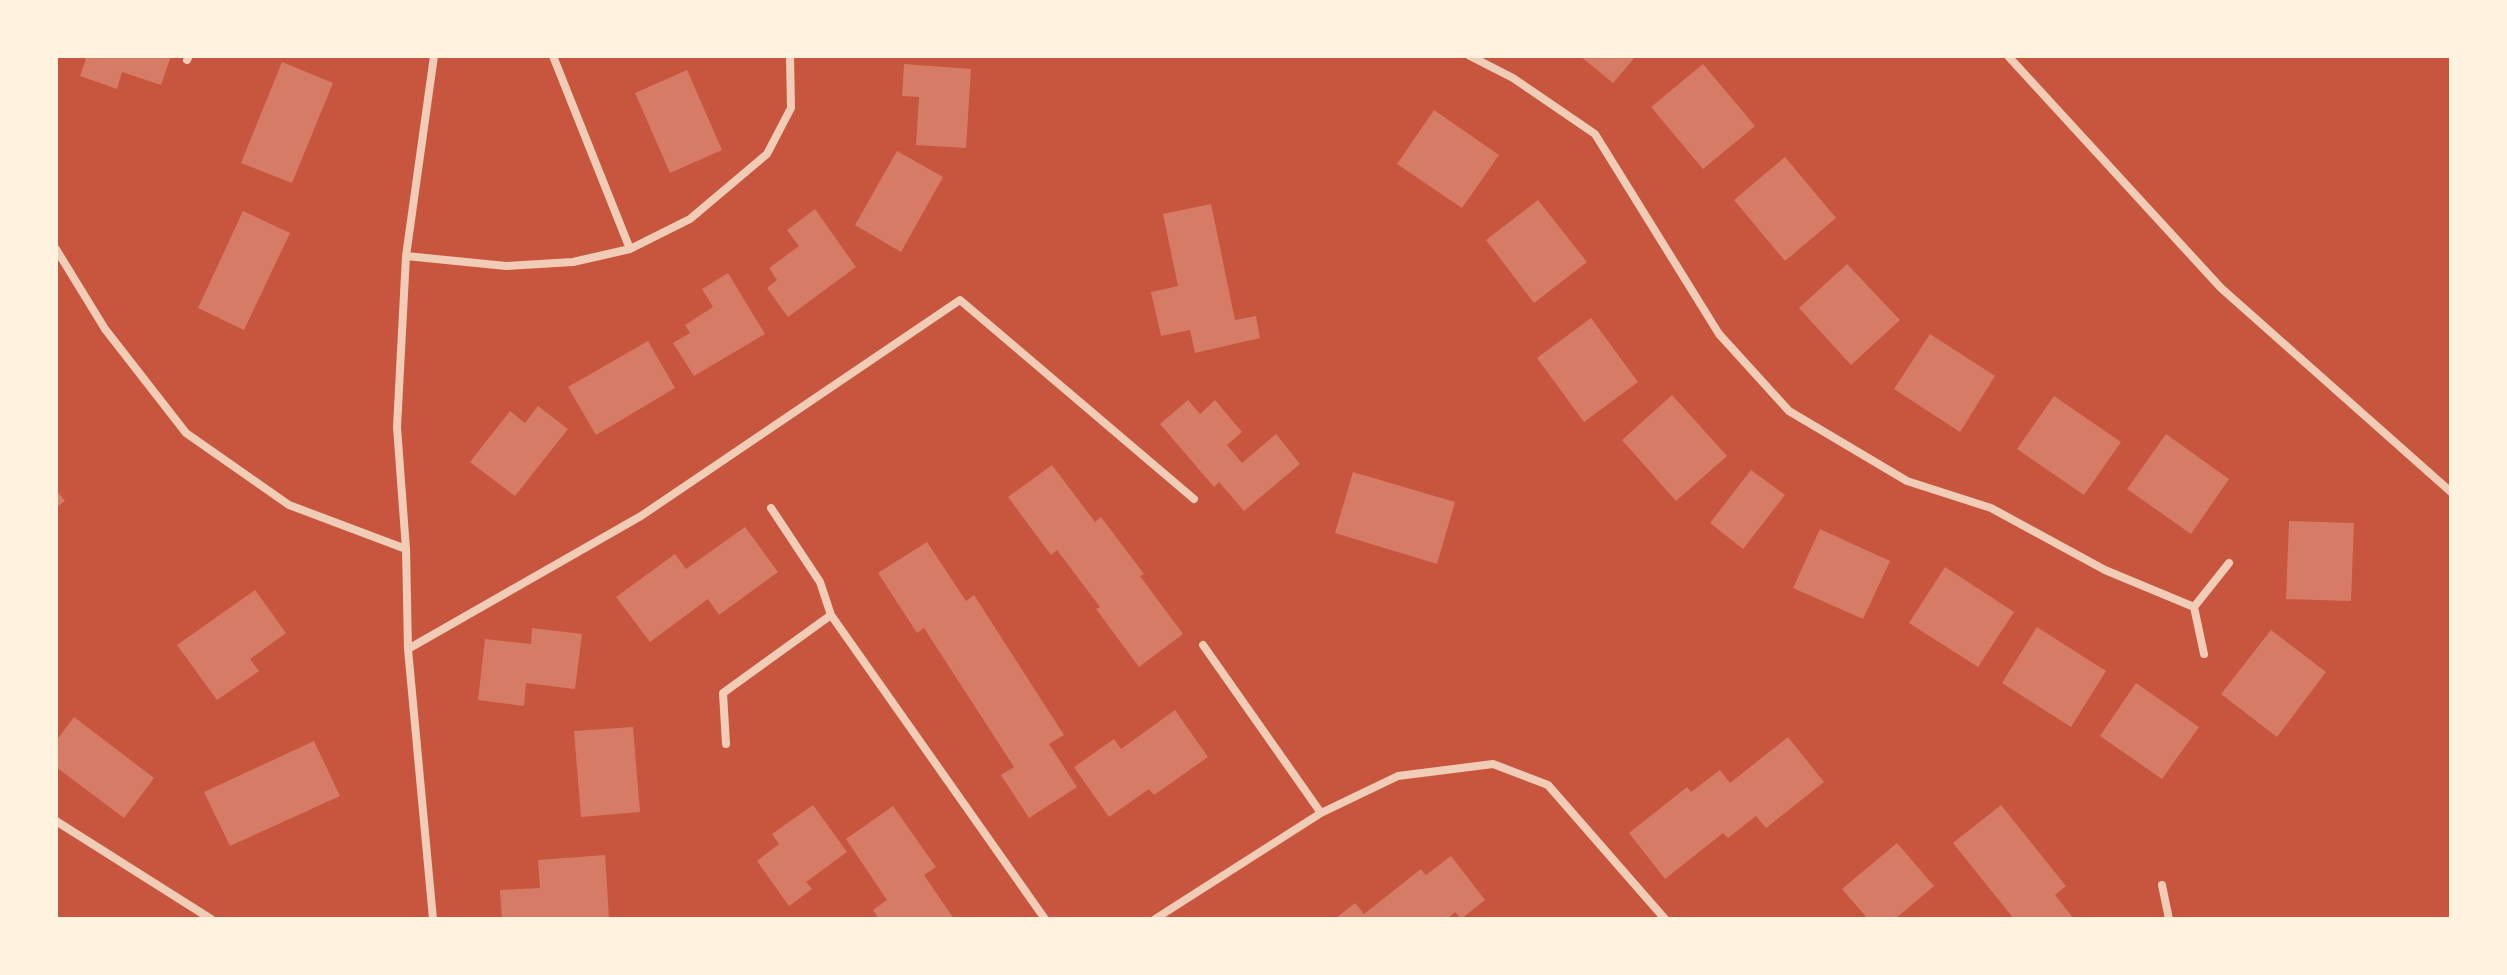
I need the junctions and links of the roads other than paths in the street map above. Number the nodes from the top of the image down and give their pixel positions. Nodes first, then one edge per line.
1 (434, 56) edge
2 (553, 56) edge
3 (790, 56) edge
4 (1470, 56) edge
5 (2008, 56) edge
6 (56, 249) edge
7 (630, 249) junction
8 (406, 256) junction
9 (2451, 492) edge
10 (1194, 499) dead end
11 (771, 508) dead end
12 (406, 549) junction
13 (2229, 563) dead end
14 (2194, 607) junction
15 (831, 615) junction
16 (1203, 645) dead end
17 (408, 649) junction
18 (2204, 654) dead end
19 (726, 744) dead end
20 (1321, 813) junction
21 (56, 821) edge
22 (2162, 885) dead end
23 (211, 919) edge
24 (433, 919) edge
25 (1045, 919) edge
26 (1155, 919) edge
27 (1665, 919) edge
28 (2169, 919) edge

1 - 8 street
2 - 7 street
3 - 7 street
4 - 14 street
5 - 9 street
6 - 12 street
7 - 8 street
8 - 12 street
10 - 17 street
11 - 15 street
12 - 17 street
13 - 14 street
14 - 18 street
15 - 19 street
15 - 25 street
16 - 20 street
17 - 24 street
20 - 26 street
20 - 27 street
21 - 23 street
22 - 28 street

